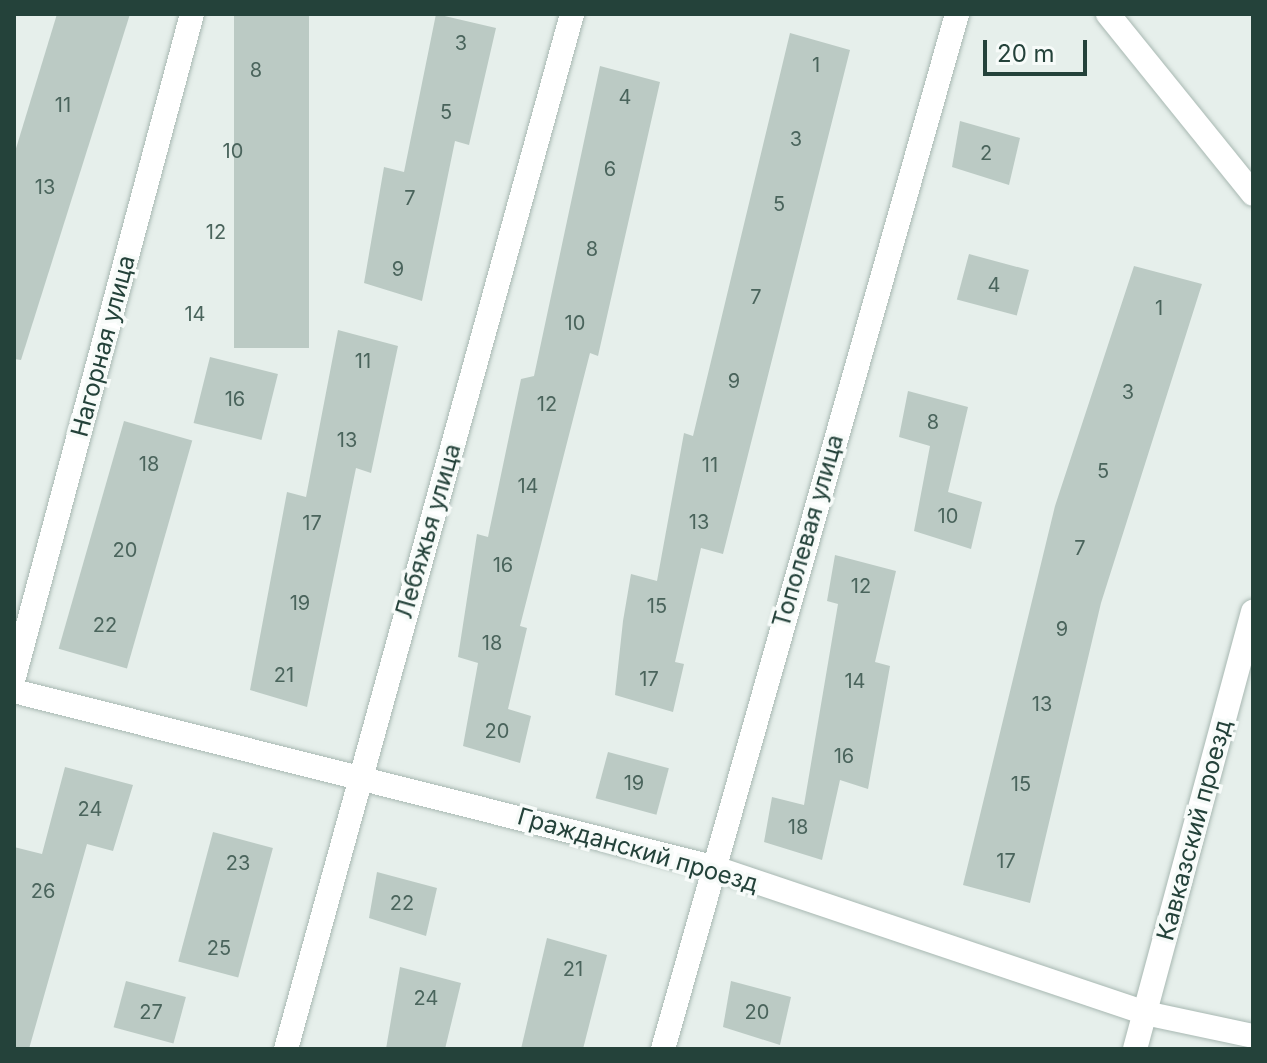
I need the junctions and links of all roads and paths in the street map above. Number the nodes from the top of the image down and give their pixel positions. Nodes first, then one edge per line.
1 (192, 14) edge
2 (572, 14) edge
3 (957, 14) edge
4 (1108, 14) edge
5 (1253, 194) edge
6 (1253, 612) edge
7 (14, 677) edge
8 (14, 691) edge
9 (360, 775) junction
10 (712, 867) junction
11 (1145, 1013) junction
12 (1253, 1036) edge
13 (286, 1049) edge
14 (663, 1049) edge
15 (1135, 1049) edge

1 - 7 street, Нагорная улица
2 - 9 street, Лебяжья улица
3 - 10 street, Тополевая улица
4 - 5 street
6 - 11 street, Кавказский проезд
8 - 9 street, Гражданский проезд
9 - 10 street, Гражданский проезд
9 - 13 street, Лебяжья улица
10 - 11 street, Гражданский проезд
10 - 14 street, Тополевая улица
11 - 12 street, Гражданский проезд
11 - 15 street, Кавказский проезд

